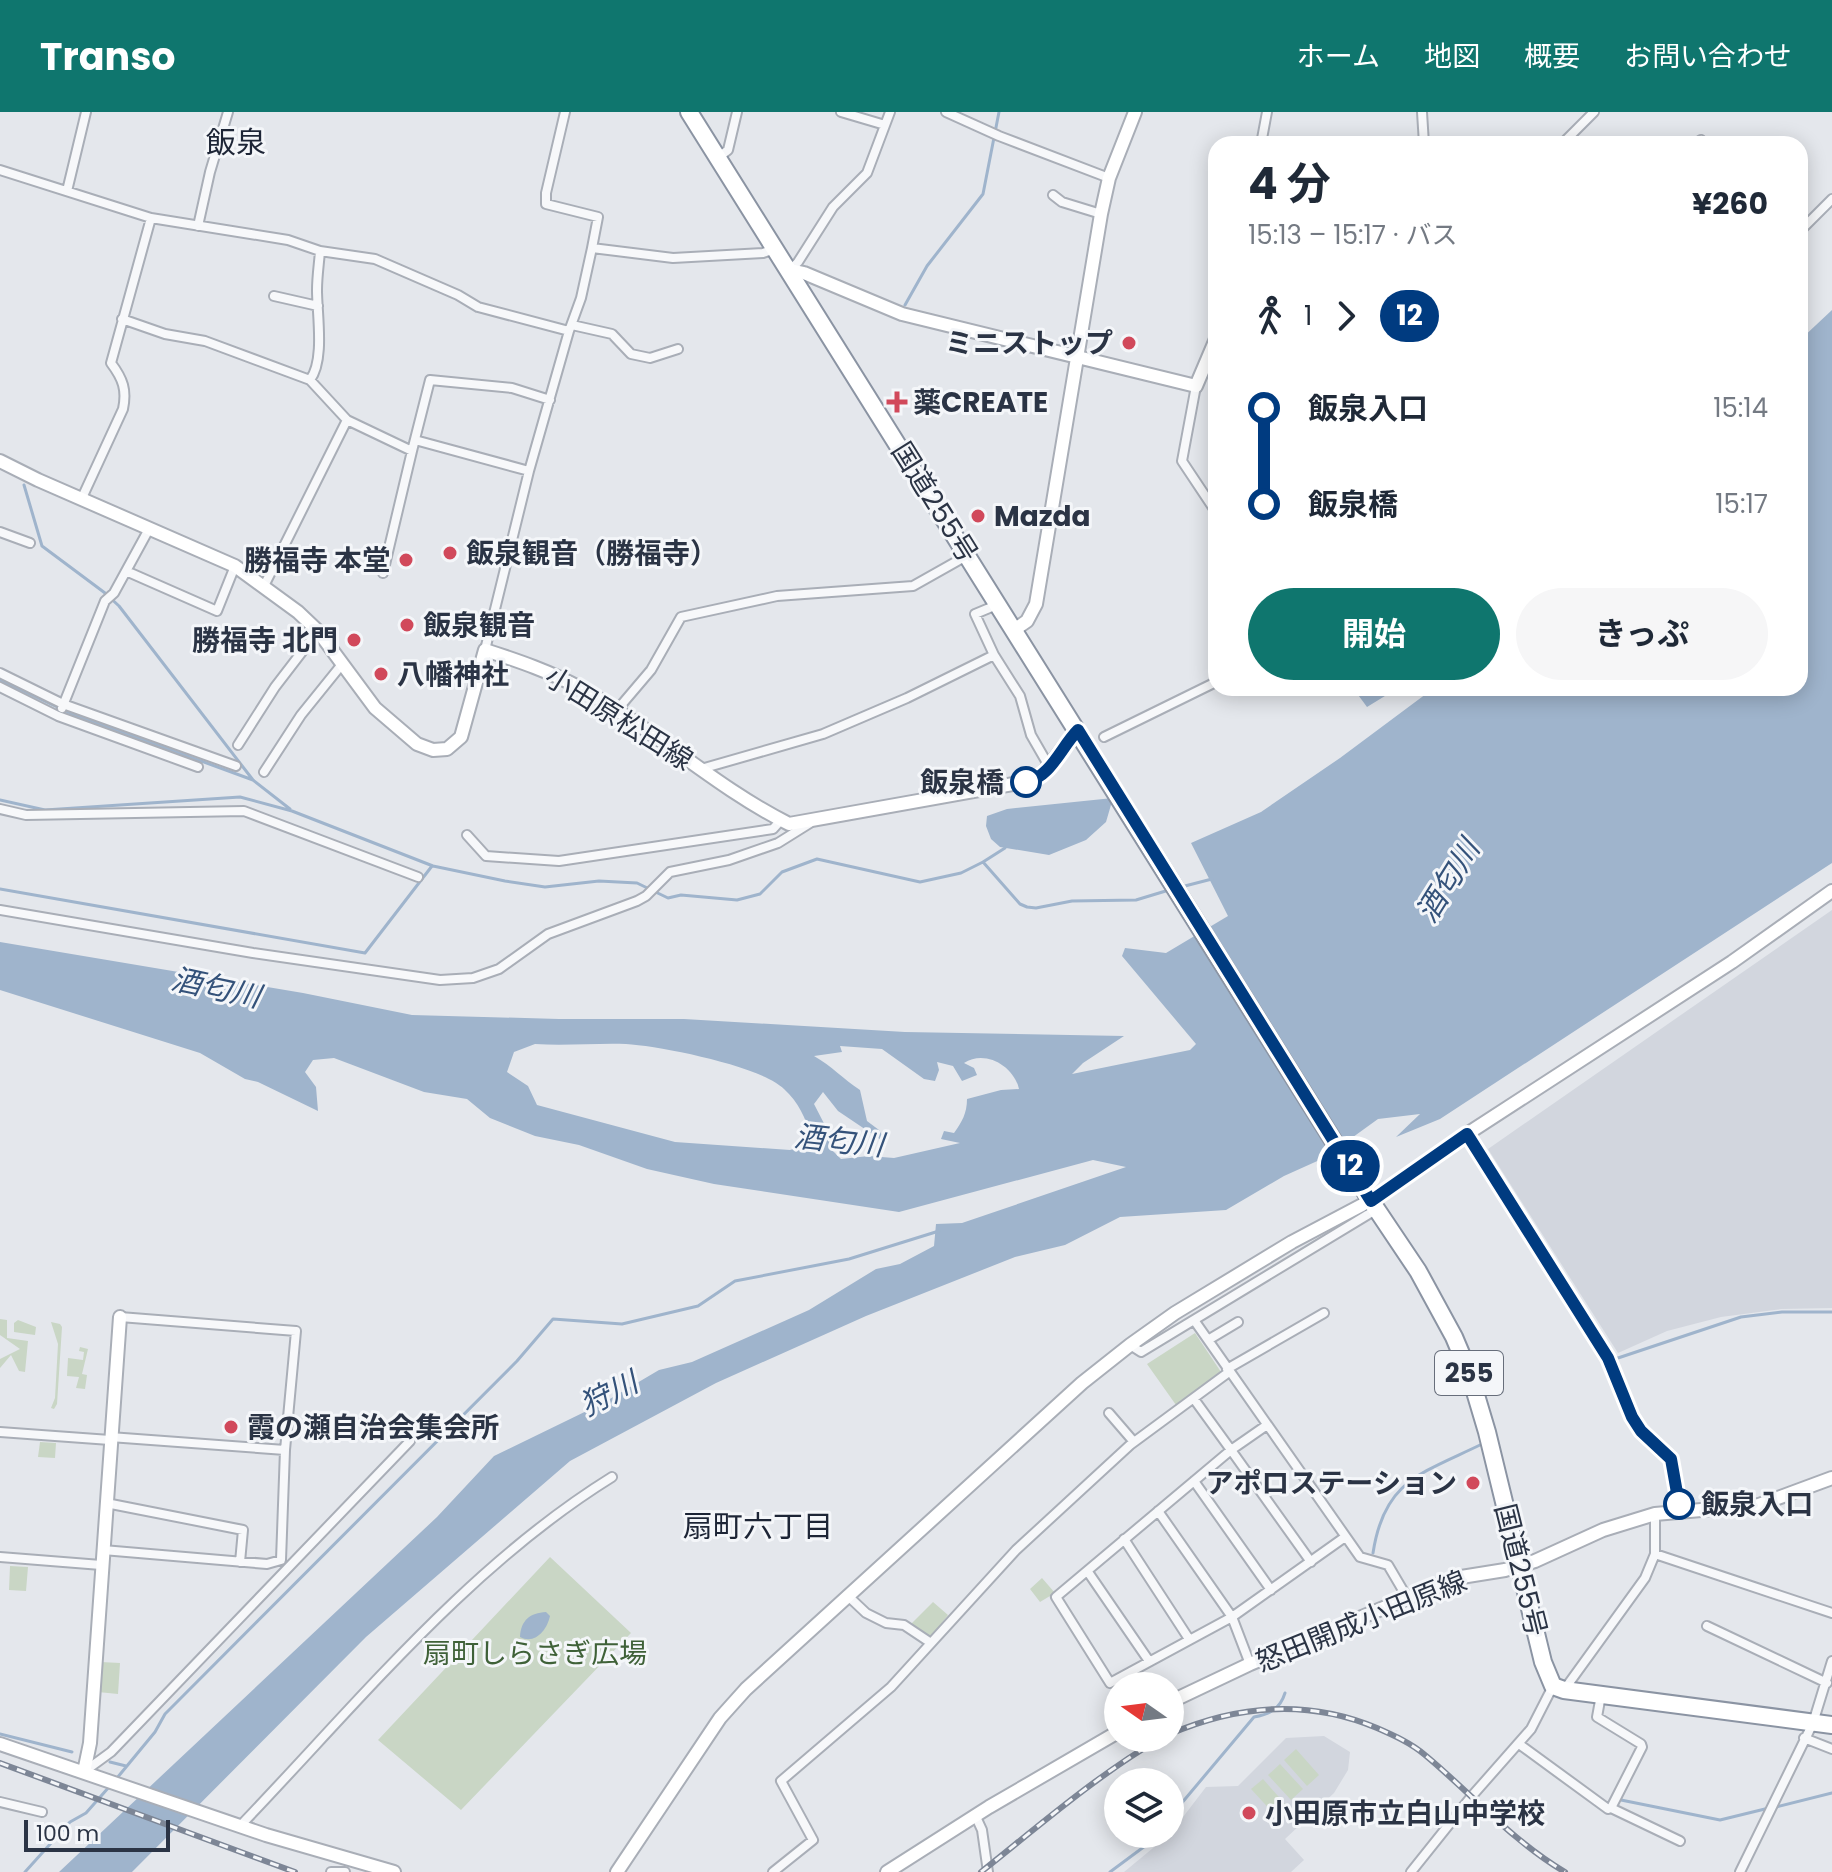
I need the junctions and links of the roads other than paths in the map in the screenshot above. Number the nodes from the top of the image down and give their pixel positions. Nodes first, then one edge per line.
1 (86, 112) edge
2 (228, 112) edge
3 (565, 112) edge
4 (689, 112) edge
5 (737, 112) edge
6 (841, 112) edge
7 (890, 112) edge
8 (946, 112) edge
9 (1135, 112) edge
10 (1267, 112) edge
11 (1422, 112) edge
12 (1594, 112) edge
13 (885, 125) junction
14 (1262, 136) edge
15 (1424, 136) edge
16 (1570, 136) edge
17 (719, 157) junction
18 (0, 170) edge
19 (1109, 178) junction
20 (67, 191) junction
21 (1053, 195) dead end
22 (1832, 199) edge
23 (1101, 214) junction
24 (151, 218) junction
25 (1808, 223) edge
26 (198, 226) junction
27 (592, 248) junction
28 (776, 249) junction
29 (320, 251) junction
30 (790, 270) junction
31 (274, 296) dead end
32 (318, 306) junction
33 (122, 319) junction
34 (570, 328) junction
35 (678, 349) dead end
36 (1076, 356) junction
37 (1208, 358) edge
38 (310, 380) junction
39 (1196, 386) junction
40 (550, 400) junction
41 (347, 420) junction
42 (415, 440) junction
43 (412, 451) junction
44 (0, 462) edge
45 (529, 471) junction
46 (81, 500) junction
47 (1208, 500) edge
48 (149, 529) junction
49 (0, 532) edge
50 (30, 543) dead end
51 (968, 555) junction
52 (235, 566) junction
53 (126, 571) junction
54 (383, 573) dead end
55 (264, 586) junction
56 (999, 604) junction
57 (1014, 630) junction
58 (318, 631) junction
59 (485, 650) junction
60 (994, 655) junction
61 (343, 663) junction
62 (0, 673) edge
63 (1208, 686) edge
64 (0, 687) edge
65 (63, 704) junction
66 (617, 710) junction
67 (58, 716) junction
68 (1078, 730) junction
69 (1104, 737) dead end
70 (174, 745) junction
71 (238, 745) dead end
72 (170, 757) junction
73 (236, 766) dead end
74 (198, 767) dead end
75 (1050, 768) junction
76 (701, 769) junction
77 (264, 772) dead end
78 (0, 809) edge
79 (781, 820) junction
80 (814, 820) junction
81 (467, 835) dead end
82 (418, 877) dead end
83 (1832, 891) edge
84 (0, 910) edge
85 (1467, 1134) junction
86 (1375, 1205) junction
87 (1324, 1313) dead end
88 (120, 1317) joint
89 (1194, 1320) junction
90 (1238, 1322) dead end
91 (1208, 1340) junction
92 (1130, 1345) junction
93 (1228, 1370) junction
94 (1194, 1399) junction
95 (1109, 1413) dead end
96 (1267, 1425) junction
97 (0, 1432) edge
98 (110, 1439) junction
99 (410, 1441) dead end
100 (1134, 1442) junction
101 (285, 1450) junction
102 (1231, 1450) junction
103 (612, 1477) dead end
104 (1832, 1478) edge
105 (1194, 1481) junction
106 (106, 1503) junction
107 (1680, 1510) junction
108 (1158, 1511) junction
109 (1655, 1514) junction
110 (1345, 1537) junction
111 (1124, 1539) junction
112 (103, 1550) junction
113 (1655, 1554) junction
114 (0, 1557) edge
115 (240, 1562) junction
116 (1311, 1562) junction
117 (276, 1563) junction
118 (101, 1565) junction
119 (1519, 1566) junction
120 (284, 1571) junction
121 (1088, 1572) junction
122 (1271, 1590) junction
123 (847, 1595) junction
124 (1408, 1599) junction
125 (1832, 1613) edge
126 (1232, 1617) junction
127 (1707, 1626) dead end
128 (1189, 1639) junction
129 (931, 1643) junction
130 (1149, 1661) junction
131 (1832, 1661) edge
132 (1250, 1664) junction
133 (1827, 1683) junction
134 (1558, 1688) junction
135 (1184, 1695) edge
136 (1601, 1695) junction
137 (1813, 1723) junction
138 (1832, 1725) edge
139 (1804, 1738) junction
140 (1104, 1740) edge
141 (0, 1744) edge
142 (1519, 1744) junction
143 (1832, 1749) edge
144 (84, 1772) junction
145 (0, 1802) edge
146 (1611, 1808) junction
147 (42, 1812) dead end
148 (976, 1817) junction
149 (235, 1825) junction
150 (1680, 1841) dead end
151 (371, 1870) edge
152 (331, 1872) edge
153 (345, 1872) edge
154 (394, 1872) edge
155 (617, 1872) edge
156 (773, 1872) edge
157 (887, 1872) edge
158 (988, 1872) edge
159 (1411, 1872) edge
160 (1740, 1872) edge

1 - 20 street
2 - 26 street
3 - 27 street
4 - 17 highway, 国道255号 / 255
5 - 17 street
6 - 13 street
7 - 13 street
8 - 19 street
9 - 19 street
10 - 14 street
11 - 15 street
12 - 16 street
13 - 30 street
17 - 28 highway, 国道255号 / 255
18 - 20 street
19 - 23 street
20 - 24 street
21 - 23 street
22 - 25 street
23 - 36 street
24 - 26 street
24 - 33 street
26 - 29 street
27 - 28 street
27 - 34 street
28 - 30 highway, 国道255号 / 255
29 - 32 street
29 - 34 street
30 - 36 street
30 - 51 highway, 国道255号 / 255
31 - 32 street
32 - 38 street
33 - 38 street
33 - 46 street
34 - 35 street
34 - 40 street
36 - 39 street
36 - 57 street
37 - 39 street
38 - 41 street
39 - 47 street
40 - 42 street
40 - 45 street
41 - 43 street
41 - 55 street
42 - 43 street
42 - 45 street
43 - 54 street
44 - 46 street
45 - 59 street
46 - 48 street
48 - 52 street
48 - 53 street
49 - 50 street
51 - 56 highway, 国道255号 / 255
51 - 66 street
52 - 53 street
52 - 55 street
53 - 65 street
55 - 58 street
56 - 57 highway, 国道255号 / 255
56 - 60 street
57 - 68 highway, 国道255号 / 255
58 - 61 street
58 - 71 street
59 - 61 street
59 - 66 street, 小田原松田線
60 - 75 street
60 - 76 street
61 - 77 street
62 - 65 street
63 - 69 street
64 - 67 street
65 - 67 street
65 - 70 street
66 - 76 street, 小田原松田線
67 - 72 street
68 - 75 street
68 - 86 highway, 255
70 - 72 street
70 - 73 street
72 - 74 street
75 - 80 street
76 - 79 street, 小田原松田線
78 - 82 street
79 - 80 street
79 - 81 street
80 - 84 street
83 - 85 street
85 - 86 street
85 - 107 street
86 - 89 street
86 - 92 street
86 - 119 highway, 国道255号 / 255
87 - 93 street
88 - 98 street
88 - 101 street
89 - 91 street
89 - 92 street
90 - 91 street
91 - 93 street
92 - 123 street
93 - 94 street
93 - 96 street
94 - 100 street
94 - 102 street
95 - 100 street
96 - 102 street
96 - 110 street
97 - 98 street
98 - 101 street
98 - 106 street
99 - 120 street
100 - 129 street
101 - 117 street
102 - 105 street
102 - 116 street
103 - 149 street
104 - 107 street, 怒田開成小田原線
105 - 108 street
105 - 122 street
106 - 112 street
106 - 115 street
107 - 109 street, 怒田開成小田原線
108 - 111 street
108 - 126 street
109 - 113 street
109 - 119 street, 怒田開成小田原線
110 - 116 street
110 - 124 street
111 - 121 street
111 - 128 street
112 - 115 street
112 - 118 street
113 - 125 street
113 - 134 street
114 - 118 street
115 - 117 street
116 - 122 street
117 - 120 street
118 - 144 street
119 - 124 street, 怒田開成小田原線
119 - 134 highway, 国道255号 / 255
120 - 144 street
121 - 130 street
121 - 130 street
122 - 126 street
123 - 129 street
123 - 155 street
124 - 132 street, 怒田開成小田原線
126 - 128 street
126 - 132 street
127 - 133 street
128 - 130 street
129 - 156 street
131 - 133 street
132 - 135 street, 怒田開成小田原線
133 - 137 street
134 - 136 highway
134 - 142 street
136 - 137 highway
136 - 146 street
137 - 138 highway
137 - 139 street
139 - 143 street
139 - 160 street
140 - 148 street
141 - 144 street
142 - 146 street
142 - 159 street
144 - 149 street
145 - 147 street
146 - 150 street
148 - 157 street
148 - 158 street
149 - 151 street
151 - 154 street
152 - 153 street

